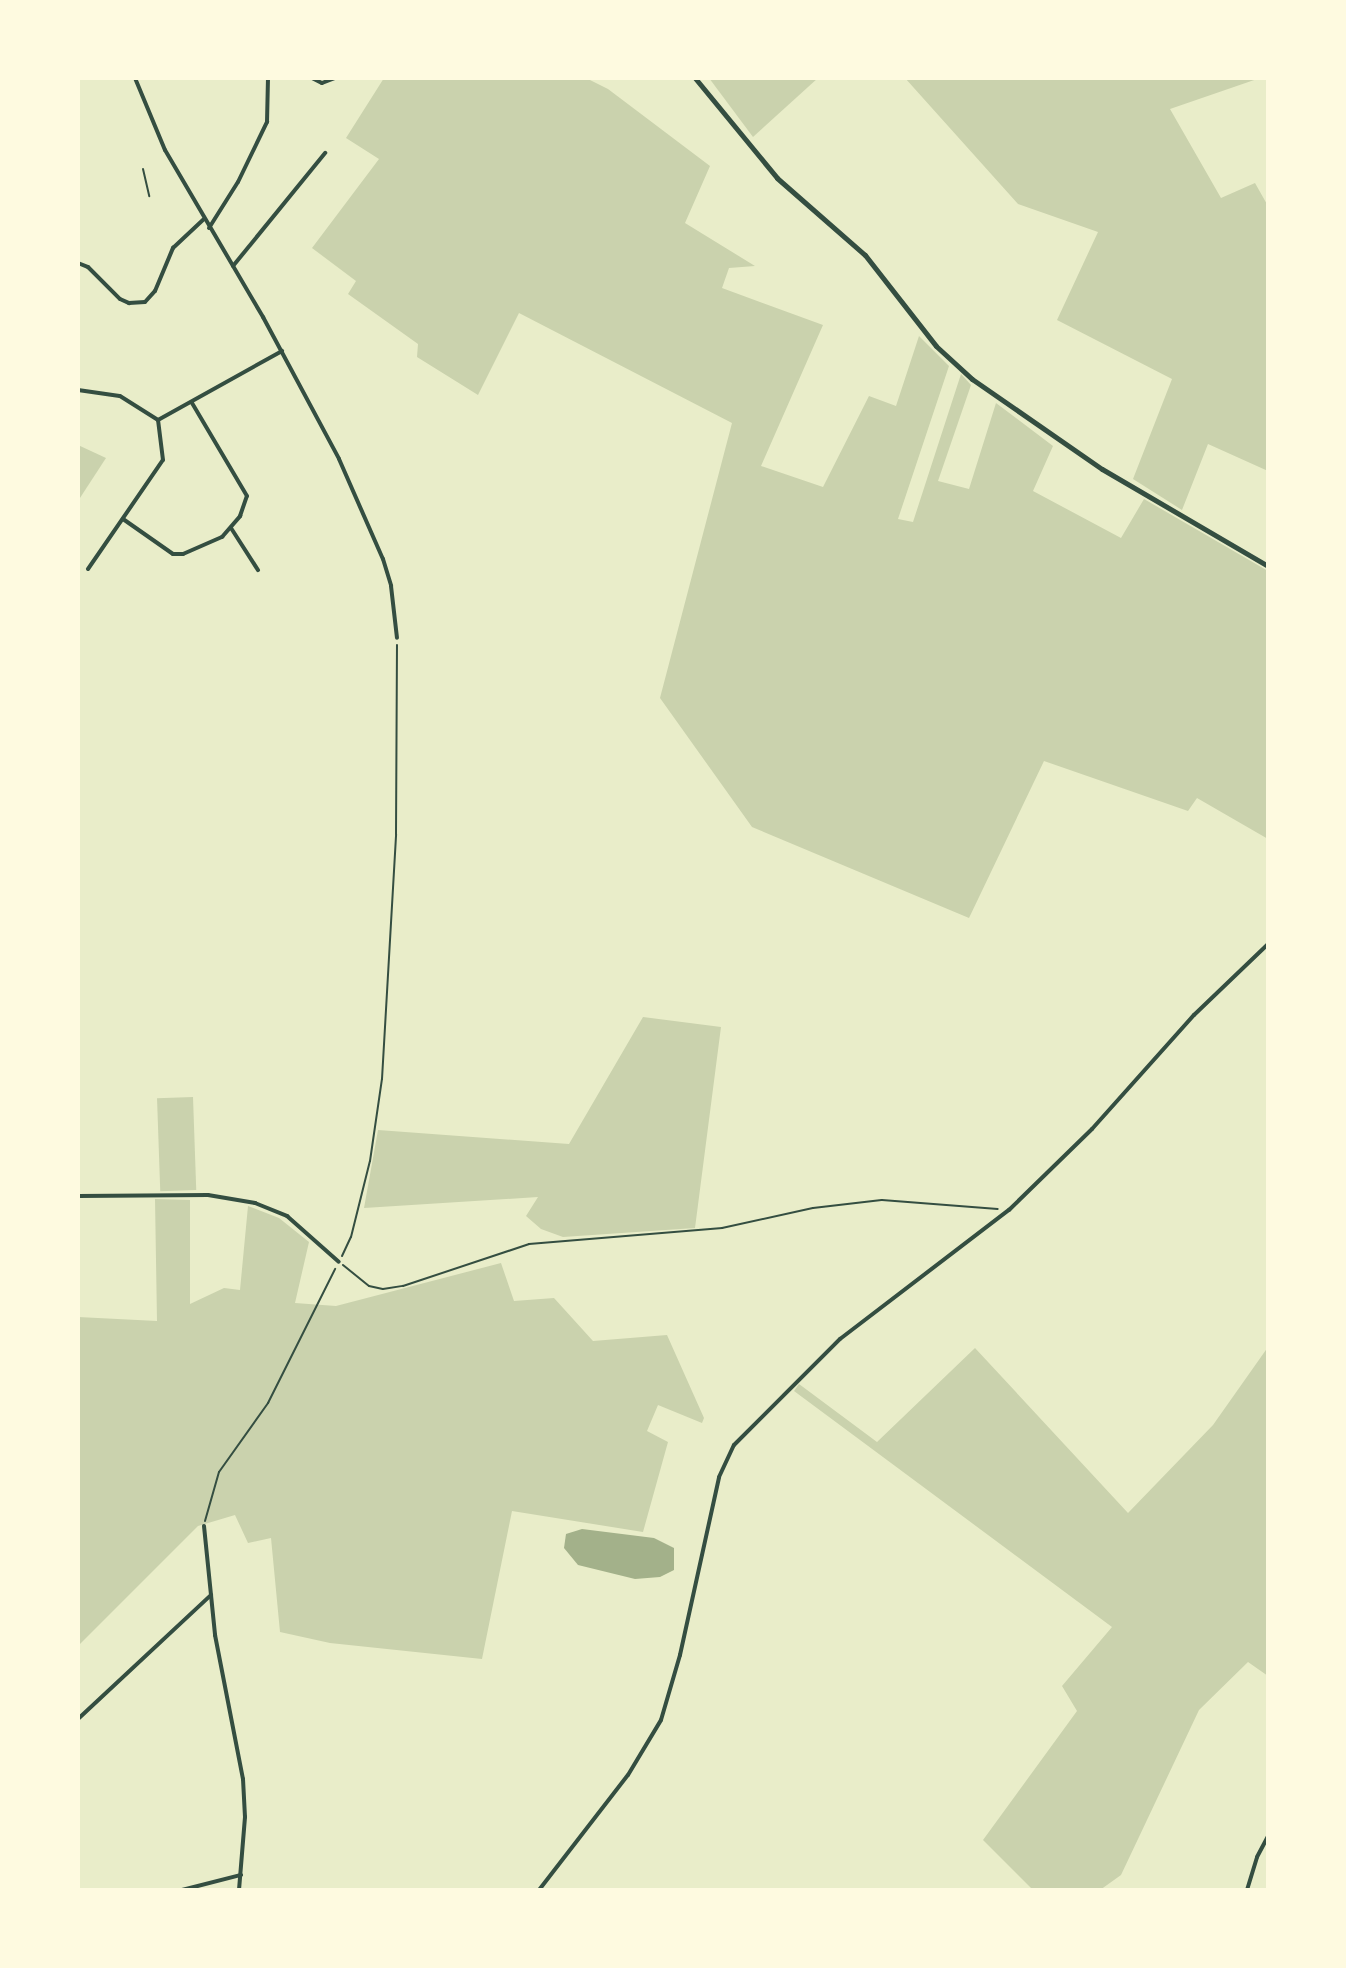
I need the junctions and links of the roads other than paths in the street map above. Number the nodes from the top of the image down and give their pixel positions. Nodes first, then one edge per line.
1 (135, 78) edge
2 (268, 78) edge
3 (312, 78) edge
4 (335, 78) edge
5 (695, 78) edge
6 (325, 153) dead end
7 (143, 169) dead end
8 (149, 196) dead end
9 (204, 219) junction
10 (209, 228) junction
11 (78, 263) edge
12 (233, 266) junction
13 (282, 350) junction
14 (78, 390) edge
15 (192, 403) junction
16 (158, 420) junction
17 (123, 519) junction
18 (231, 528) junction
19 (1268, 566) edge
20 (88, 569) dead end
21 (258, 570) dead end
22 (397, 638) road end
23 (1268, 944) edge
24 (78, 1196) edge
25 (339, 1262) road end
26 (204, 1526) road end
27 (211, 1595) junction
28 (78, 1719) edge
29 (1268, 1836) edge
30 (241, 1875) junction
31 (182, 1890) edge
32 (239, 1890) edge
33 (539, 1890) edge
34 (1247, 1890) edge

1 - 9 street
2 - 10 street
3 - 4 street
5 - 19 street
6 - 12 street
7 - 8 lane
9 - 10 street
9 - 11 street
10 - 12 street
12 - 13 street
13 - 15 street
13 - 22 street
14 - 16 street
15 - 16 street
15 - 18 street
16 - 17 street
17 - 18 street
17 - 20 street
18 - 21 street
23 - 33 street
24 - 25 street
26 - 27 street
27 - 28 street
27 - 30 street
29 - 34 street
30 - 31 street
30 - 32 street

